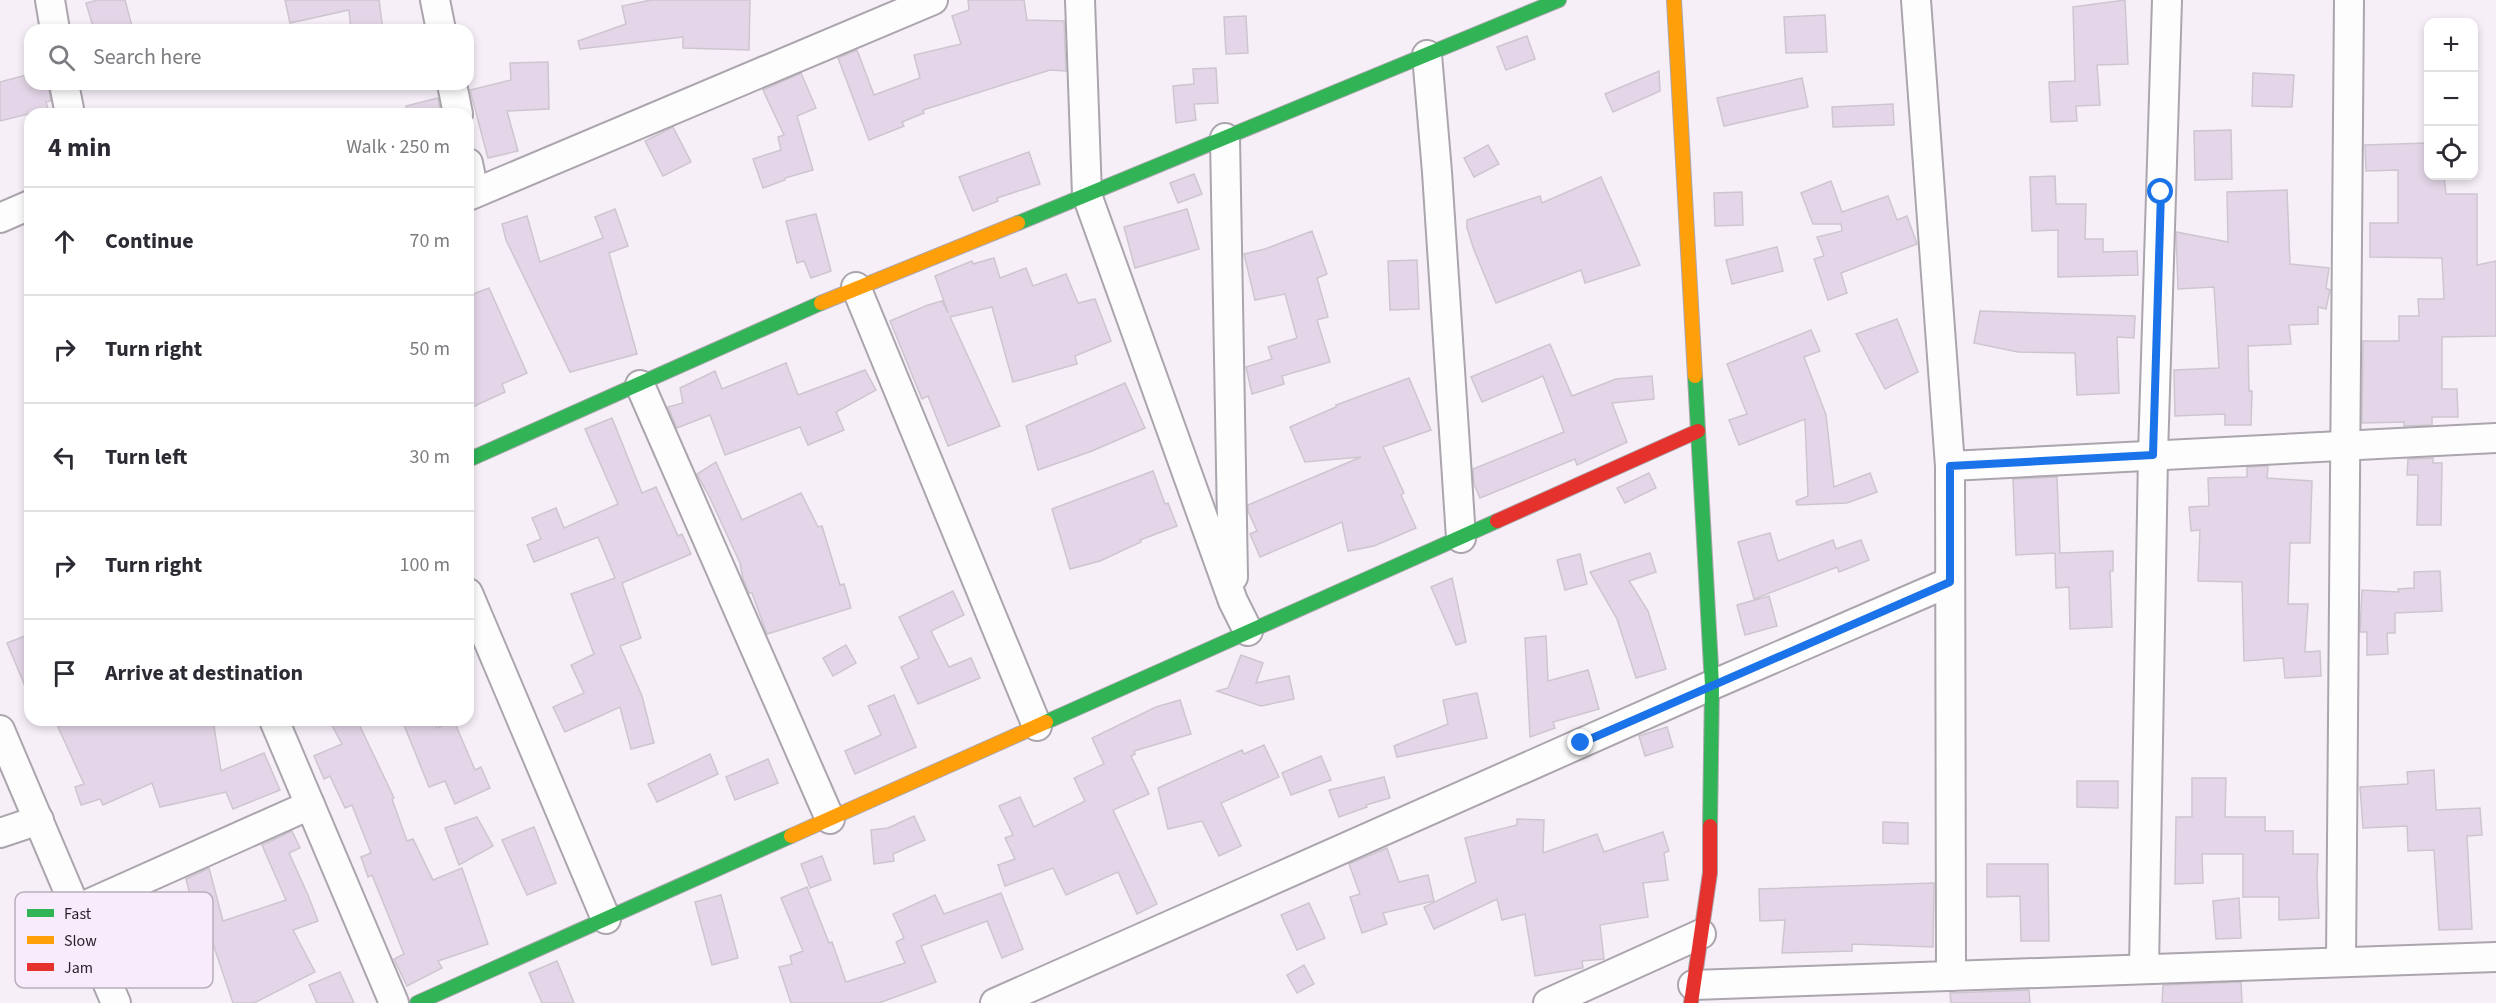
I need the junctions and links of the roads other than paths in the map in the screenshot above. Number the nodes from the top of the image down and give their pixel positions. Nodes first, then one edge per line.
1 (50, 0) edge
2 (435, 0) edge
3 (933, 0) edge
4 (1080, 0) edge
5 (1559, 0) edge
6 (1674, 0) edge
7 (1916, 0) edge
8 (2167, 0) edge
9 (2349, 0) edge
10 (54, 24) edge
11 (440, 24) edge
12 (1427, 55) junction
13 (65, 90) edge
14 (453, 90) edge
15 (69, 108) edge
16 (457, 108) edge
17 (1225, 138) junction
18 (474, 194) edge
19 (1087, 195) junction
20 (24, 208) edge
21 (0, 218) edge
22 (856, 287) junction
23 (640, 385) junction
24 (1698, 431) junction
25 (2496, 438) edge
26 (2347, 446) junction
27 (2153, 455) junction
28 (474, 457) edge
29 (1950, 466) junction
30 (1461, 538) junction
31 (1950, 582) junction
32 (1233, 601) junction
33 (474, 608) edge
34 (1248, 631) junction
35 (1712, 685) junction
36 (277, 726) edge
37 (1037, 726) junction
38 (0, 730) edge
39 (310, 805) junction
40 (830, 819) junction
41 (39, 820) junction
42 (0, 832) edge
43 (70, 892) edge
44 (115, 892) edge
45 (606, 919) junction
46 (1701, 934) junction
47 (2496, 957) edge
48 (2342, 962) junction
49 (2144, 969) junction
50 (1951, 976) junction
51 (110, 988) edge
52 (1692, 994) edge
53 (116, 1003) edge
54 (394, 1003) edge
55 (417, 1003) edge
56 (995, 1003) edge
57 (1548, 1003) edge

1 - 10 street
2 - 11 street
3 - 18 street
4 - 19 street
5 - 12 street
6 - 24 street
7 - 29 street
8 - 27 street
9 - 26 street
12 - 17 street
12 - 30 street
13 - 15 street
14 - 16 street
17 - 19 street
17 - 32 street
19 - 22 street
19 - 32 street
20 - 21 street
22 - 23 street
22 - 37 street
23 - 28 street
23 - 40 street
24 - 30 street
24 - 35 street
25 - 26 street
26 - 27 street
26 - 48 street
27 - 29 street
27 - 49 street
29 - 31 street
30 - 34 street
31 - 35 street
31 - 50 street
32 - 34 street
33 - 45 street
34 - 37 street
35 - 46 street
35 - 56 street
36 - 39 street
37 - 40 street
38 - 41 street
39 - 44 street
39 - 54 street
40 - 45 street
41 - 42 street
41 - 43 street
45 - 55 street
46 - 52 street
46 - 57 street
47 - 48 street
48 - 49 street
49 - 50 street
50 - 52 street
51 - 53 street

